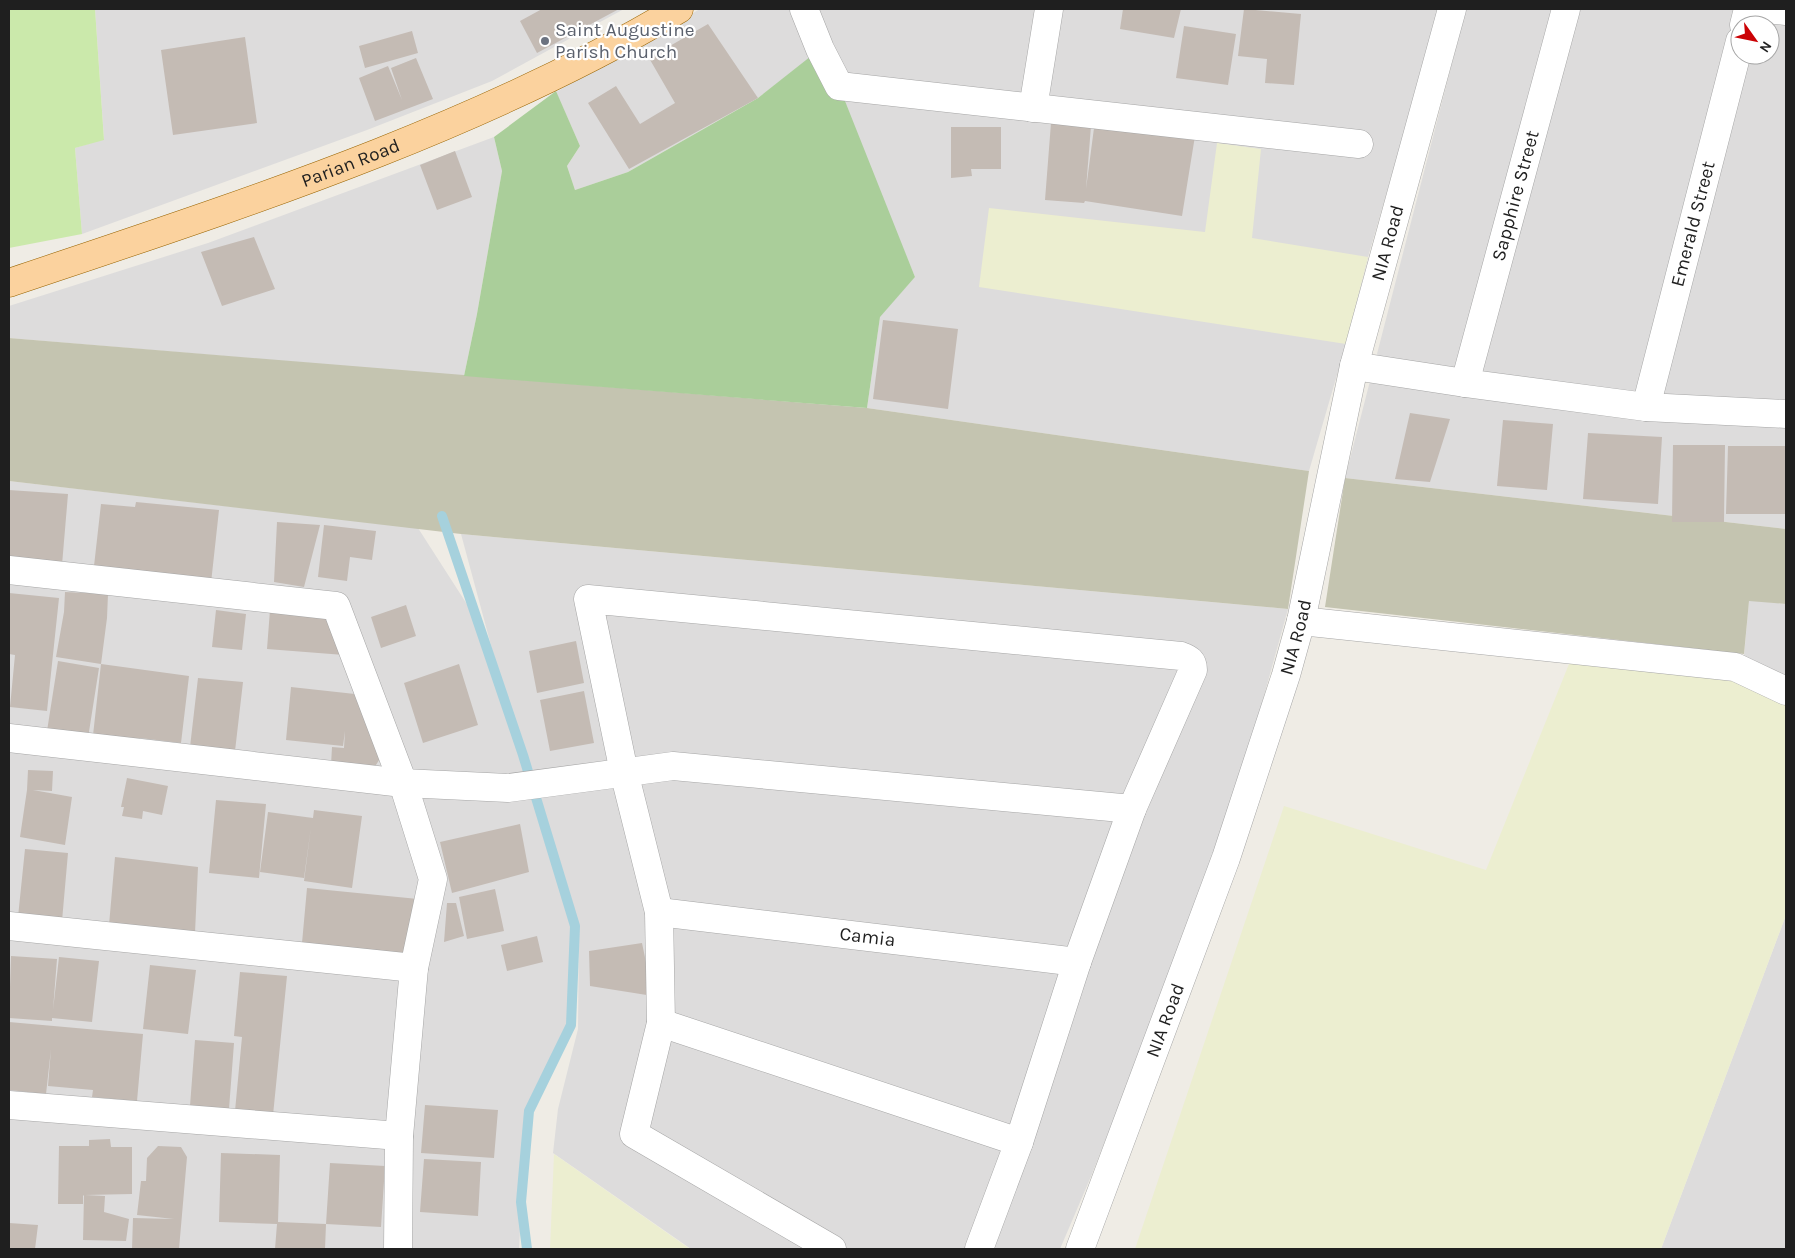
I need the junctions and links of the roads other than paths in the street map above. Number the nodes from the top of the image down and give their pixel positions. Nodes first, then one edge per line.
1 (679, 9) edge
2 (804, 9) edge
3 (1049, 9) edge
4 (1452, 9) edge
5 (1566, 9) edge
6 (1765, 9) edge
7 (1786, 11) edge
8 (1734, 65) edge
9 (1033, 108) junction
10 (1359, 144) dead end
11 (9, 283) edge
12 (1354, 366) junction
13 (1465, 383) junction
14 (1646, 407) junction
15 (1786, 414) edge
16 (9, 570) edge
17 (1301, 622) junction
18 (1786, 691) edge
19 (9, 738) edge
20 (624, 772) junction
21 (403, 783) junction
22 (1132, 809) junction
23 (658, 912) junction
24 (9, 926) edge
25 (1077, 962) junction
26 (414, 968) junction
27 (661, 1023) junction
28 (9, 1105) edge
29 (399, 1136) junction
30 (1019, 1142) junction
31 (398, 1249) edge
32 (832, 1249) edge
33 (979, 1249) edge
34 (1080, 1249) edge

1 - 11 main road, Parian Road
2 - 9 street
3 - 9 street
4 - 12 street, NIA Road
5 - 13 street, Sapphire Street
6 - 7 street
8 - 14 street, Emerald Street
9 - 10 street
12 - 13 street
12 - 17 street, NIA Road
13 - 14 street
14 - 15 street
16 - 21 street
17 - 18 street
17 - 34 street, NIA Road
19 - 21 street
20 - 21 street
20 - 22 street
20 - 22 street
20 - 23 street
21 - 26 street
22 - 25 street
23 - 25 street, Camia
23 - 27 street
24 - 26 street
25 - 30 street
26 - 29 street
27 - 30 street
27 - 32 street
28 - 29 street
29 - 31 street
30 - 33 street

